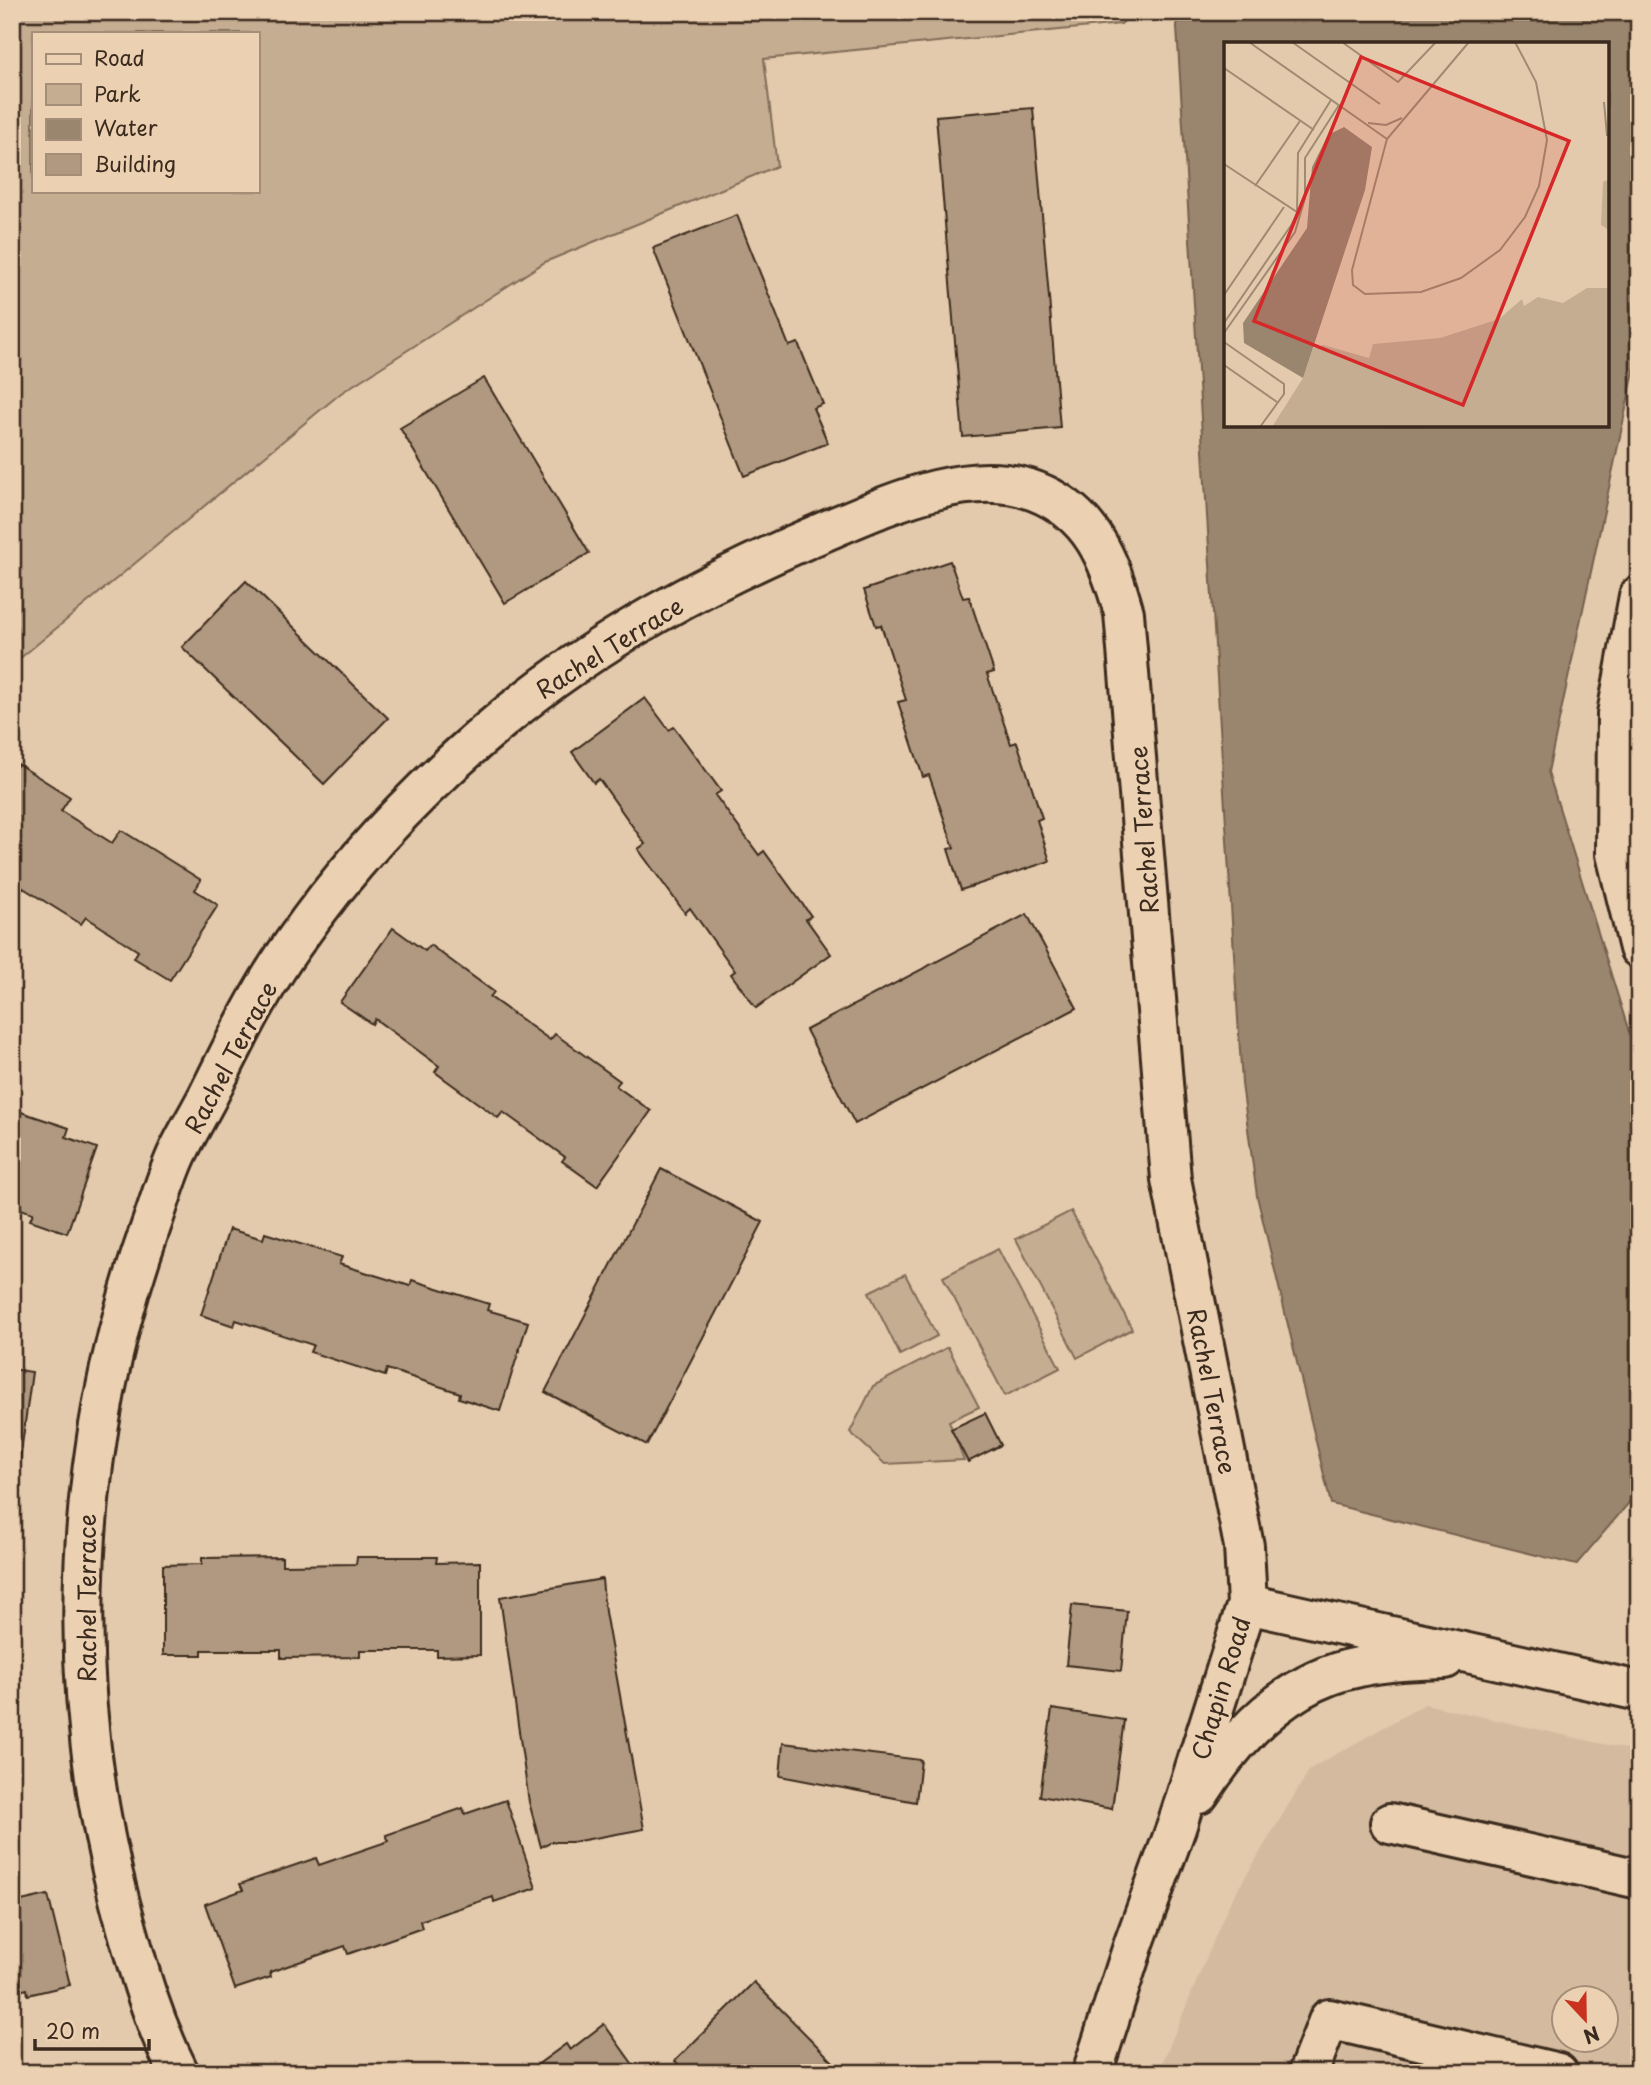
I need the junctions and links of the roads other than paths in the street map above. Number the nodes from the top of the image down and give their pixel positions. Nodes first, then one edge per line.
1 (1639, 596) edge
2 (1627, 853) edge
3 (1639, 948) edge
4 (1247, 1604) junction
5 (1488, 1656) junction
6 (1639, 1691) edge
7 (1390, 1823) dead end
8 (1177, 1828) junction
9 (1639, 1879) edge
10 (179, 2073) edge
11 (1092, 2073) edge
12 (1308, 2073) edge
13 (1558, 2073) edge

1 - 2 street
2 - 3 street
4 - 5 street, Chapin Road
4 - 8 street, Chapin Road
4 - 10 street, Rachel Terrace
5 - 6 street, Chapin Road
5 - 8 street
7 - 9 street
8 - 11 street, Chapin Road
12 - 13 street

